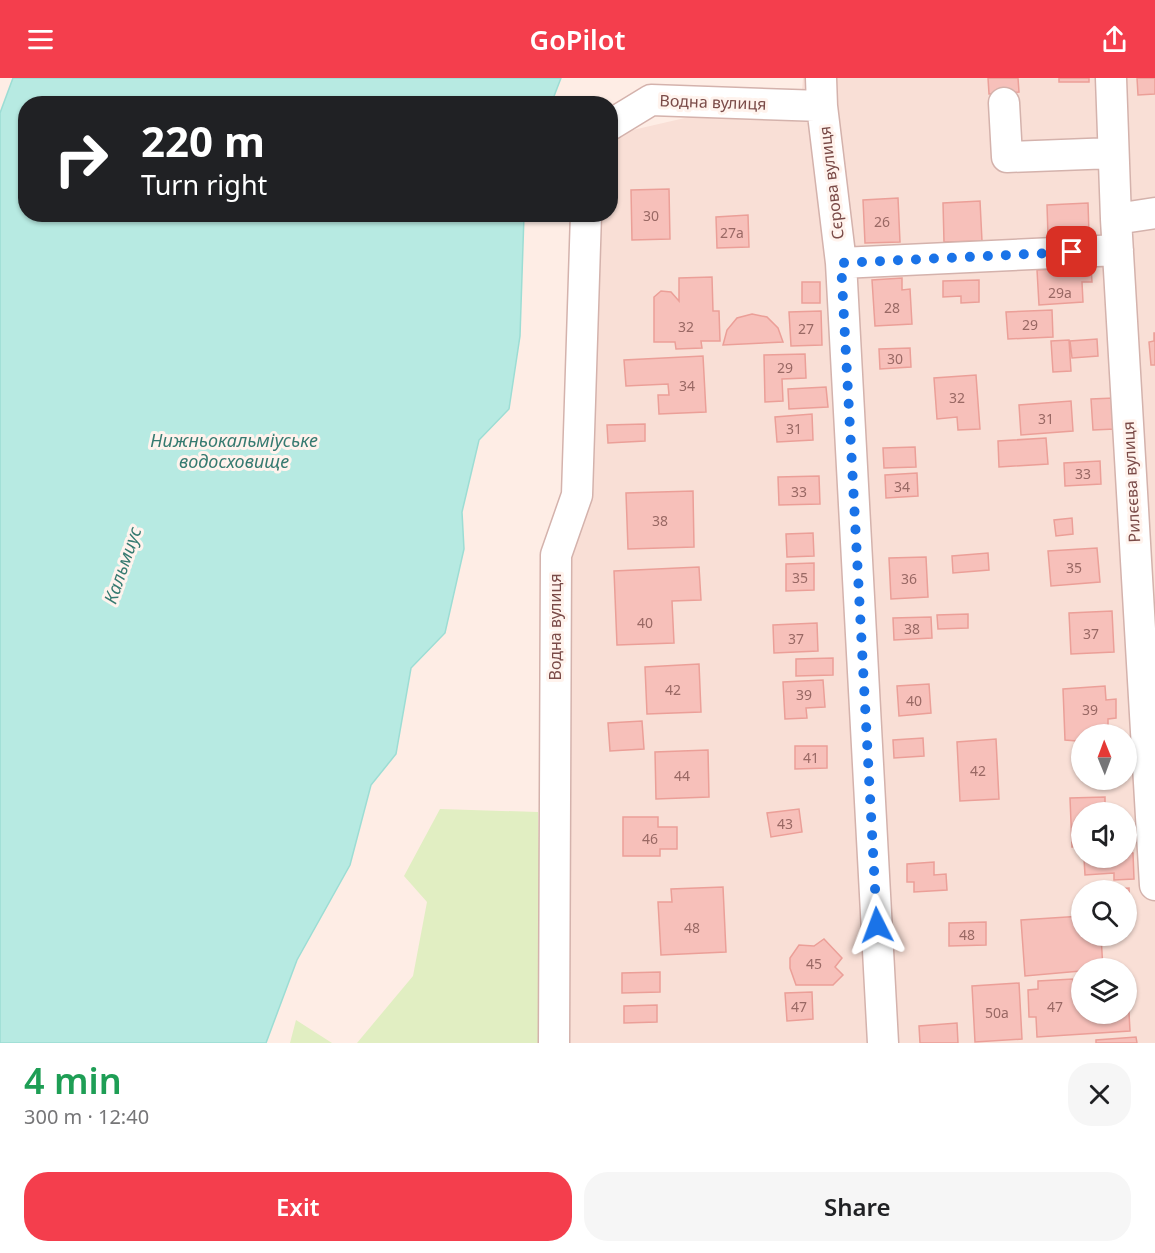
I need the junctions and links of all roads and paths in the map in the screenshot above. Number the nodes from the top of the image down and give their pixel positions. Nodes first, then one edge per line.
1 (1111, 78) edge
2 (822, 92) edge
3 (1004, 103) dead end
4 (618, 120) edge
5 (1113, 153) junction
6 (1155, 213) edge
7 (1116, 219) junction
8 (586, 222) edge
9 (1118, 250) junction
10 (841, 263) junction
11 (1155, 885) edge
12 (554, 1043) edge
13 (883, 1043) edge

1 - 5 street, Рилєєва вулиця
2 - 4 street, Водна вулиця
2 - 10 street, Сєрова вулиця
3 - 5 street
5 - 7 street, Рилєєва вулиця
6 - 7 street
7 - 9 street, Рилєєва вулиця
8 - 12 street, Водна вулиця
9 - 10 street
9 - 11 street, Рилєєва вулиця
10 - 13 street, Сєрова вулиця

